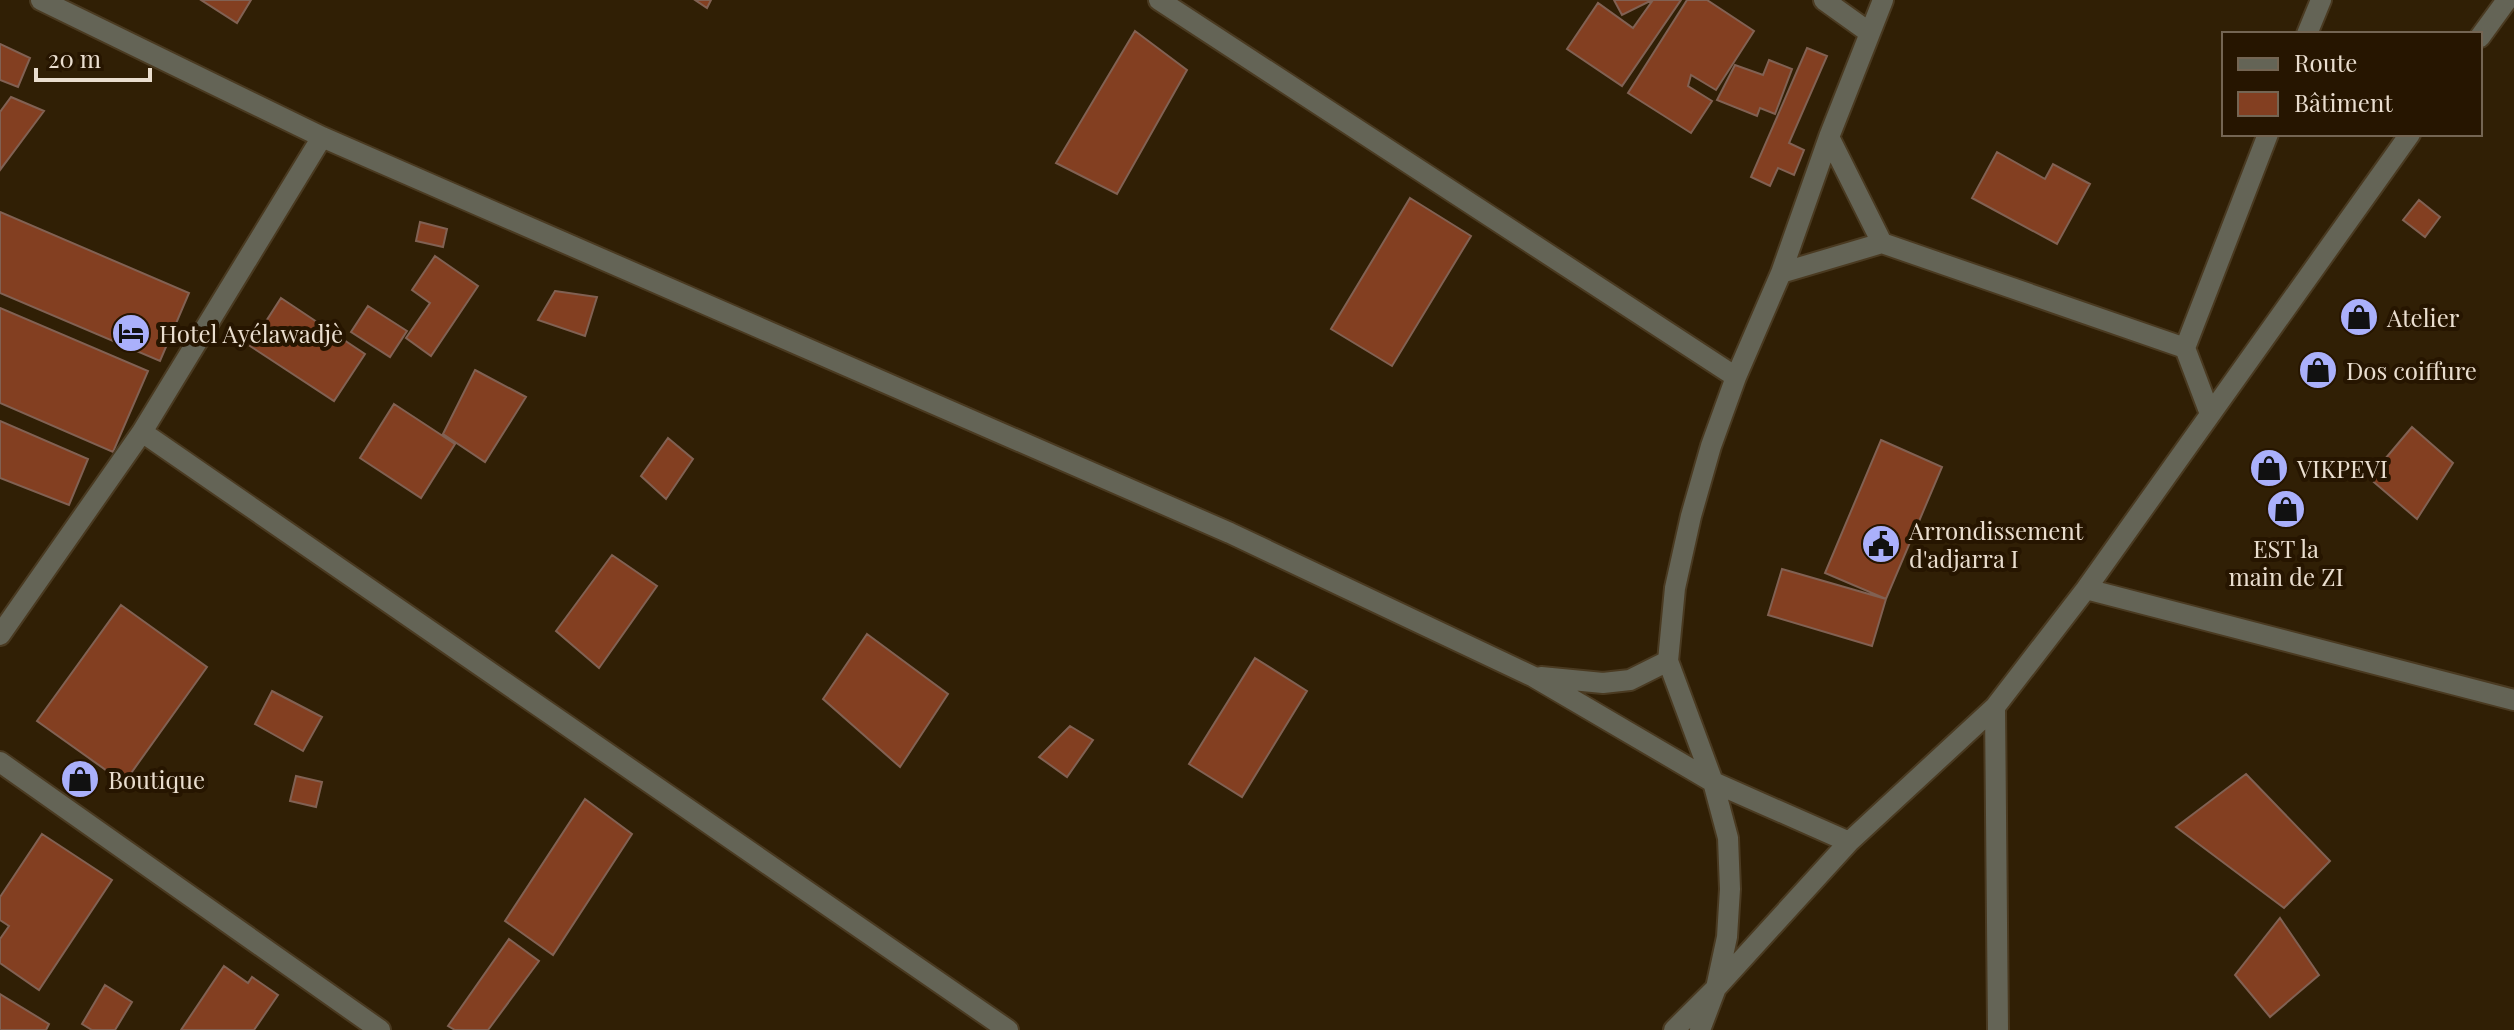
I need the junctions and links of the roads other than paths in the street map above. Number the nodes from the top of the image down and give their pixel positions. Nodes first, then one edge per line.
1 (41, 0) edge
2 (1159, 0) edge
3 (1824, 0) edge
4 (1883, 0) edge
5 (2321, 0) edge
6 (2507, 0) edge
7 (2308, 32) edge
8 (1870, 33) junction
9 (2482, 34) edge
10 (2267, 136) edge
11 (2409, 136) edge
12 (322, 137) junction
13 (1829, 137) junction
14 (1882, 243) junction
15 (1781, 273) junction
16 (2185, 348) junction
17 (1736, 377) junction
18 (2210, 414) junction
19 (142, 432) junction
20 (2086, 589) junction
21 (0, 635) edge
22 (1668, 661) junction
23 (1534, 677) junction
24 (2514, 700) edge
25 (1995, 707) junction
26 (0, 762) edge
27 (1713, 782) junction
28 (1849, 842) junction
29 (1716, 988) junction
30 (380, 1030) edge
31 (1008, 1030) edge
32 (1674, 1030) edge
33 (1700, 1030) edge
34 (1998, 1030) edge

1 - 12 street
2 - 17 street
3 - 8 street
4 - 8 street
5 - 7 street
6 - 9 street
8 - 13 street
10 - 16 street
11 - 18 street
12 - 19 street
12 - 23 street
13 - 14 street
13 - 15 street
14 - 15 street
14 - 16 street
15 - 17 street
16 - 18 street
17 - 22 street
18 - 20 street
19 - 21 street
19 - 31 street
20 - 24 street
20 - 25 street
22 - 23 street
22 - 27 street
23 - 27 street
25 - 28 street
25 - 34 street
26 - 30 street
27 - 28 street
27 - 29 street
28 - 29 street
29 - 32 street
29 - 33 street

